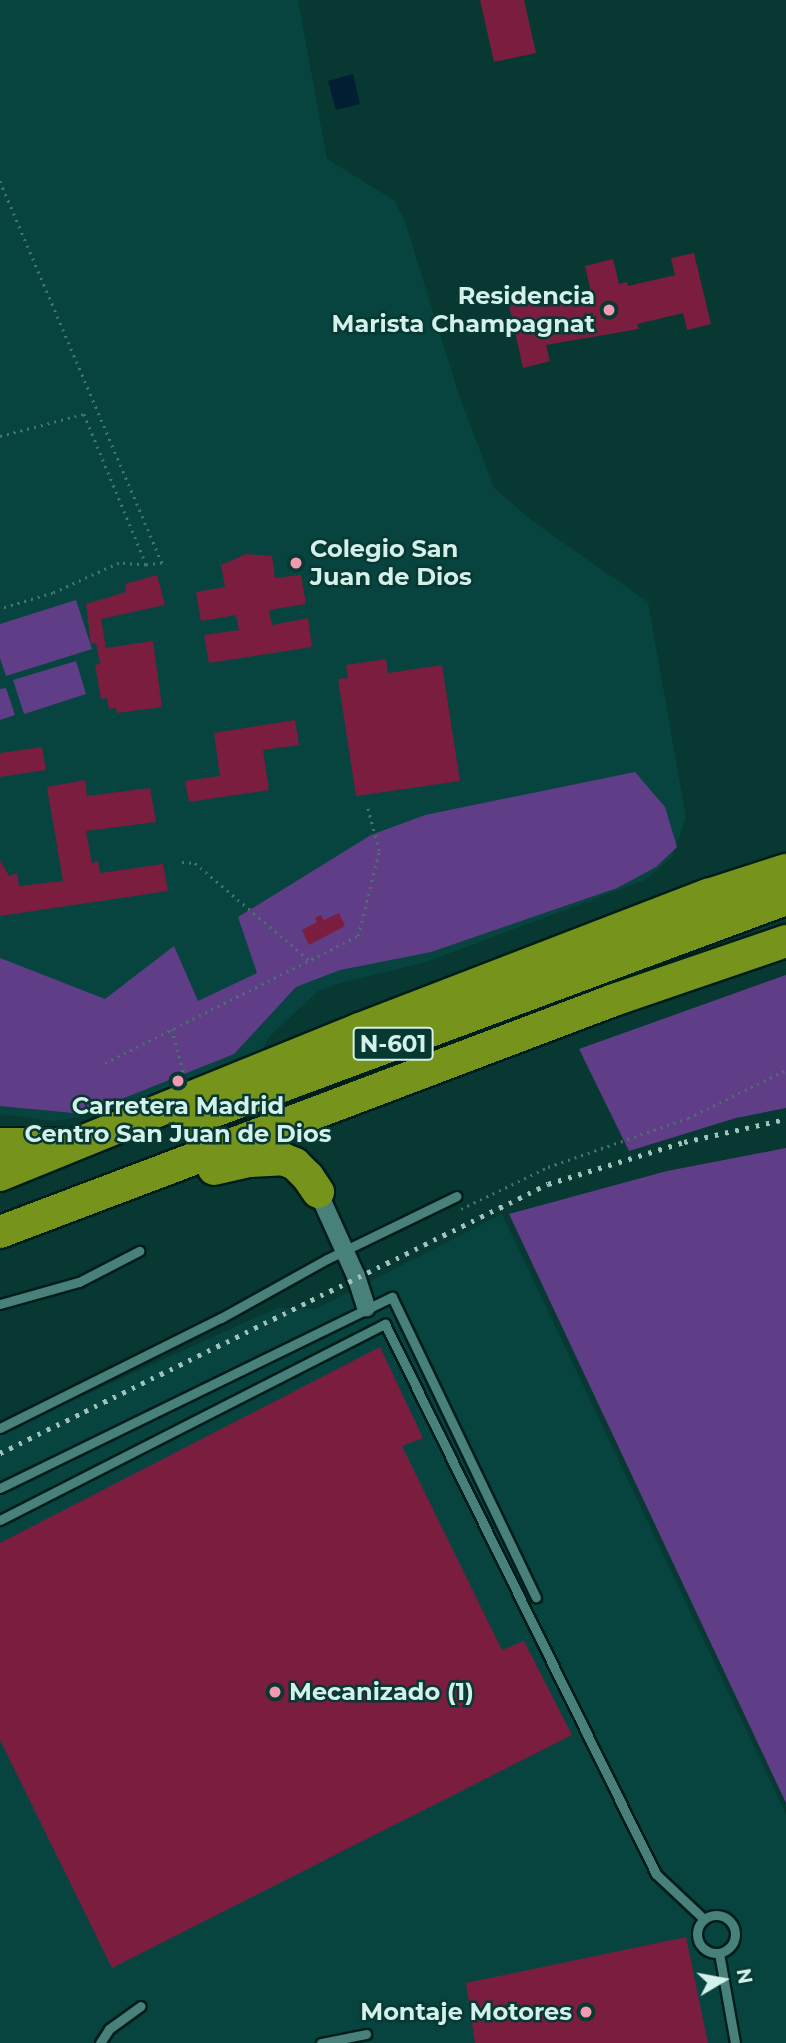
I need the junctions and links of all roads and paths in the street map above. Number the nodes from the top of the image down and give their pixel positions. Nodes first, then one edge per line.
1 (0, 181) edge
2 (0, 436) edge
3 (146, 565) junction
4 (0, 609) edge
5 (367, 806) dead end
6 (182, 862) dead end
7 (786, 870) edge
8 (786, 884) edge
9 (786, 899) edge
10 (616, 932) junction
11 (786, 941) edge
12 (309, 960) junction
13 (172, 1029) junction
14 (105, 1063) dead end
15 (786, 1070) edge
16 (190, 1097) junction
17 (305, 1118) junction
18 (120, 1125) junction
19 (0, 1144) edge
20 (202, 1172) junction
21 (0, 1175) edge
22 (0, 1191) edge
23 (317, 1192) joint
24 (457, 1196) dead end
25 (454, 1212) dead end
26 (0, 1232) edge
27 (139, 1251) dead end
28 (344, 1251) junction
29 (0, 1255) edge
30 (0, 1304) edge
31 (366, 1307) junction
32 (0, 1427) edge
33 (0, 1488) edge
34 (0, 1521) edge
35 (536, 1597) dead end
36 (704, 1919) junction
37 (719, 1953) junction
38 (141, 2006) dead end
39 (366, 2034) dead end
40 (100, 2043) edge
41 (321, 2043) edge
42 (735, 2043) edge

1 - 3 path
2 - 3 path
3 - 4 path
5 - 12 path
6 - 12 path
7 - 10 highway
8 - 10 highway
9 - 22 highway, N-601
10 - 16 highway
11 - 17 highway, N-601
12 - 13 path
13 - 14 path
13 - 16 path
15 - 25 path
16 - 18 highway
17 - 20 highway
17 - 26 highway, N-601
18 - 19 highway
18 - 21 highway
20 - 23 highway
20 - 29 highway
23 - 28 street
24 - 28 lane
27 - 30 lane
28 - 31 street
28 - 32 lane
31 - 33 lane
31 - 35 lane
34 - 36 lane
36 - 37 lane
36 - 37 lane
37 - 42 lane
38 - 40 lane
39 - 41 lane

